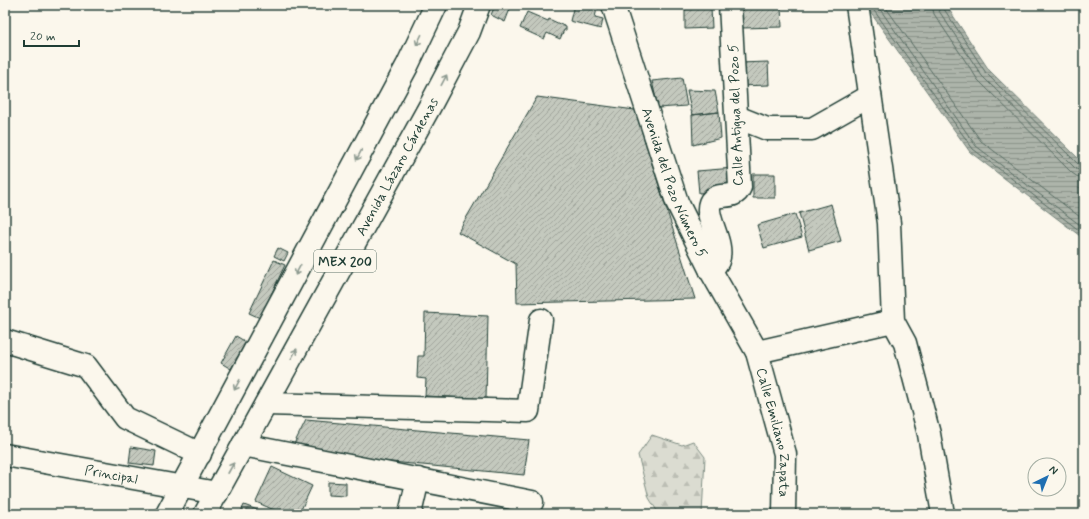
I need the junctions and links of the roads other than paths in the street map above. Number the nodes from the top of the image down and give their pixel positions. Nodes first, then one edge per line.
1 (436, 5) edge
2 (479, 5) edge
3 (613, 5) edge
4 (730, 5) edge
5 (857, 5) edge
6 (870, 96) junction
7 (737, 117) junction
8 (711, 271) junction
9 (541, 320) dead end
10 (893, 321) junction
11 (7, 343) edge
12 (757, 352) junction
13 (266, 404) junction
14 (243, 445) junction
15 (200, 454) junction
16 (5, 455) edge
17 (418, 479) junction
18 (182, 487) junction
19 (217, 493) junction
20 (532, 502) dead end
21 (167, 514) edge
22 (205, 514) edge
23 (410, 514) edge
24 (784, 514) edge
25 (943, 514) edge

1 -> 15 street, MEX 200
13 -> 2 street, Avenida Lázaro Cárdenas / MEX 200
3 - 8 street, Avenida del Pozo Número 5
4 - 7 street, Calle Antigua del Pozo 5
5 - 6 street
6 - 7 street
6 - 10 street
7 - 8 street, Calle Antigua del Pozo 5
8 - 12 street, Avenida del Pozo Número 5
9 - 13 street
10 - 12 street
10 - 25 street
11 - 15 street
12 - 24 street, Calle Emiliano Zapata
13 - 14 street, Avenida Lázaro Cárdenas / MEX 200
14 - 17 street
19 -> 14 street, Avenida Lázaro Cárdenas / MEX 200
15 - 18 street, MEX 200
16 - 18 street, Principal
17 - 20 street
17 - 23 street
18 - 19 street, Principal
18 - 21 street, MEX 200
19 - 22 street, Avenida Lázaro Cárdenas / MEX 200

